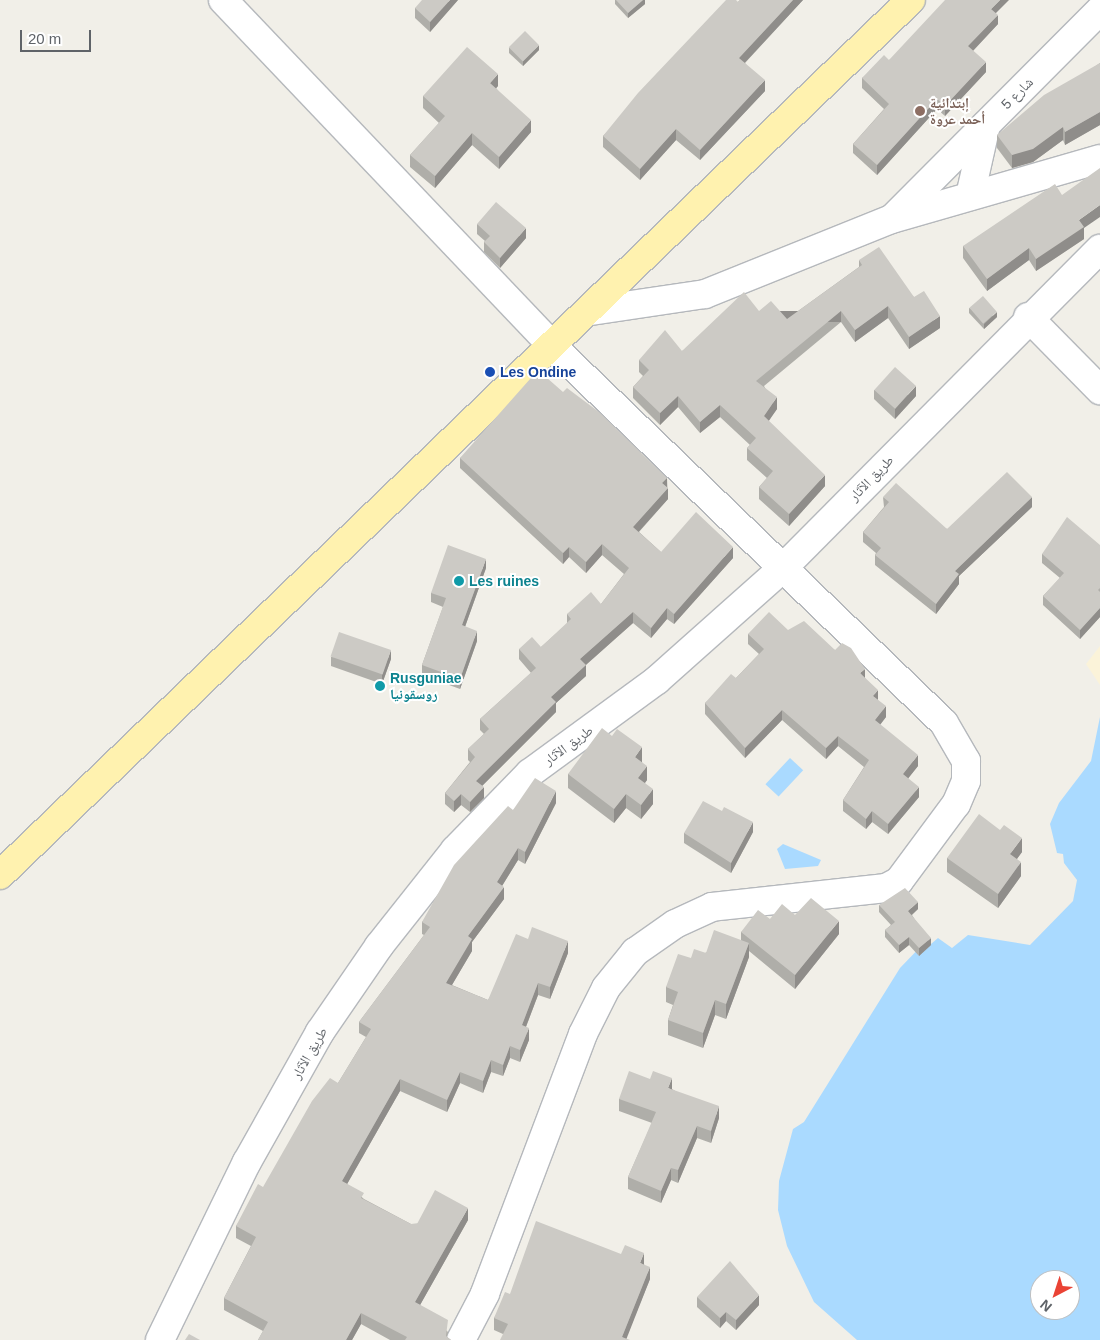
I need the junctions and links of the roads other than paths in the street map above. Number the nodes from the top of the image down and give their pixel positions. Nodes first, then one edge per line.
1 (223, 0) edge
2 (911, 0) edge
3 (1100, 10) edge
4 (986, 125) junction
5 (1100, 159) edge
6 (970, 196) junction
7 (892, 219) junction
8 (1100, 249) edge
9 (590, 310) junction
10 (1028, 317) junction
11 (553, 347) junction
12 (1100, 390) edge
13 (785, 566) junction
14 (0, 875) edge
15 (160, 1340) edge
16 (462, 1340) edge

1 - 11 street
2 - 9 main road
3 - 4 street, شارع 5
4 - 6 street
4 - 7 street, شارع 5
5 - 6 street
6 - 7 street
7 - 9 street
8 - 10 street, طريق الآثار
9 - 11 main road
10 - 12 street
10 - 13 street, طريق الآثار
11 - 13 street
11 - 14 main road
13 - 15 street, طريق الآثار
13 - 16 street

